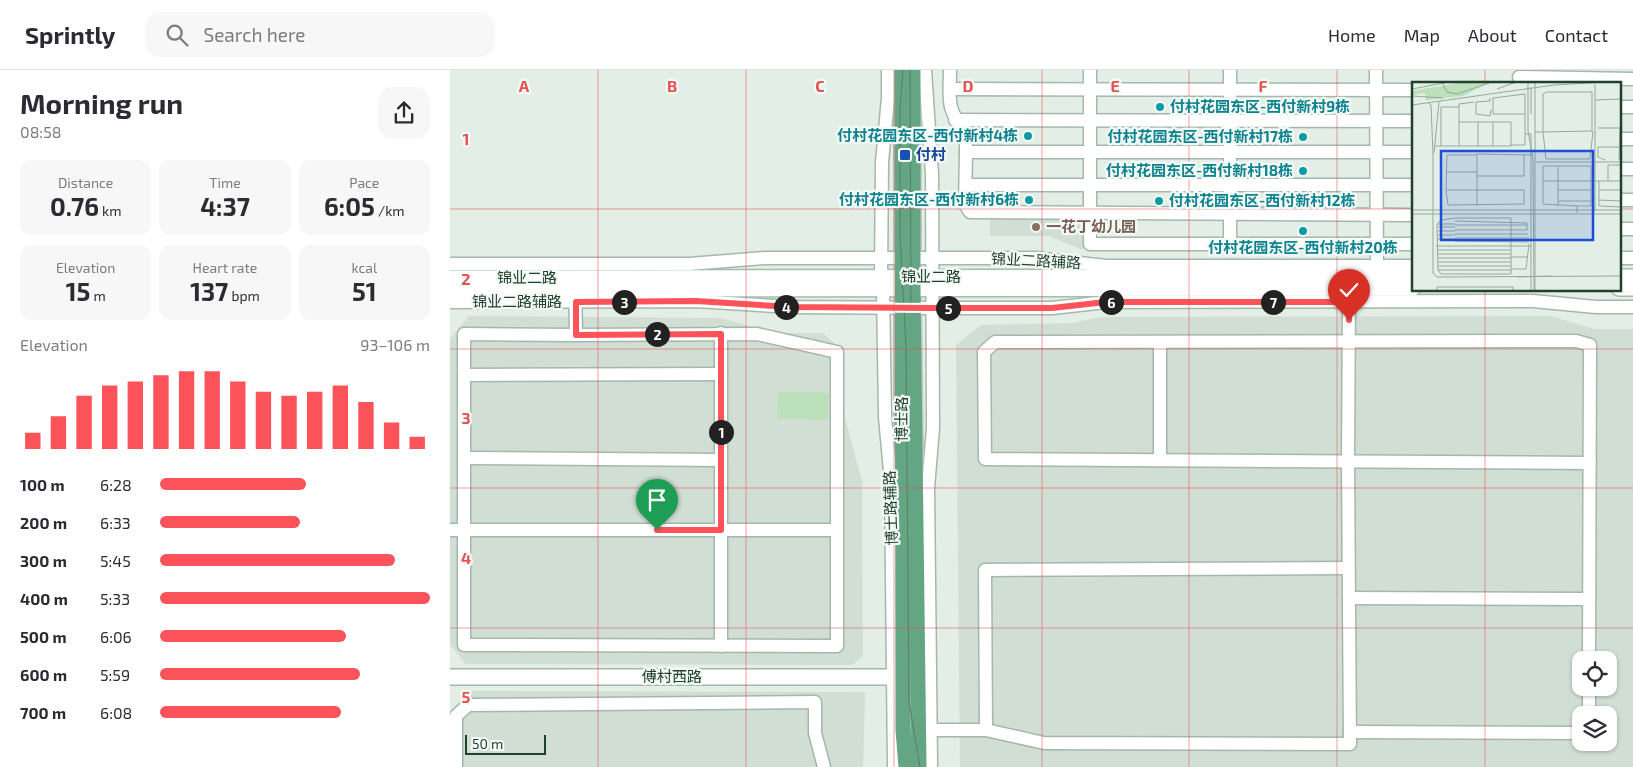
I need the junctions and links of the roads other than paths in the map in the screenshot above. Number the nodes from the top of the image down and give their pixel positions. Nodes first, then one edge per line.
1 (888, 70) edge
2 (902, 70) edge
3 (913, 70) edge
4 (925, 70) edge
5 (950, 70) edge
6 (1090, 70) edge
7 (1230, 70) edge
8 (1376, 70) edge
9 (1519, 77) edge
10 (1633, 78) edge
11 (950, 89) junction
12 (1090, 90) junction
13 (1230, 90) junction
14 (1376, 90) junction
15 (1412, 90) edge
16 (1620, 107) edge
17 (1633, 107) edge
18 (955, 120) junction
19 (1230, 120) junction
20 (1376, 120) junction
21 (1090, 121) junction
22 (1412, 121) edge
23 (1620, 139) edge
24 (1633, 139) edge
25 (966, 152) junction
26 (1377, 152) junction
27 (1412, 152) edge
28 (1090, 153) junction
29 (1230, 153) junction
30 (1620, 169) edge
31 (1633, 169) edge
32 (966, 185) junction
33 (1090, 185) junction
34 (1230, 185) junction
35 (1376, 185) junction
36 (1412, 185) edge
37 (1620, 200) edge
38 (1633, 200) edge
39 (1090, 214) junction
40 (1230, 214) junction
41 (1377, 214) junction
42 (1412, 215) edge
43 (1620, 229) edge
44 (1633, 229) edge
45 (1377, 244) junction
46 (1412, 244) edge
47 (1230, 245) junction
48 (882, 258) junction
49 (907, 258) junction
50 (932, 258) junction
51 (1620, 258) edge
52 (1633, 258) edge
53 (450, 264) edge
54 (1412, 266) edge
55 (1377, 271) junction
56 (1412, 277) edge
57 (1620, 277) edge
58 (1633, 277) edge
59 (450, 278) edge
60 (932, 282) junction
61 (882, 283) junction
62 (907, 283) junction
63 (1412, 288) edge
64 (1620, 288) edge
65 (1633, 288) edge
66 (450, 289) edge
67 (576, 289) junction
68 (1349, 289) junction
69 (450, 302) edge
70 (884, 308) junction
71 (908, 308) junction
72 (932, 308) junction
73 (1633, 308) edge
74 (721, 334) junction
75 (576, 335) junction
76 (1349, 340) junction
77 (1160, 342) junction
78 (721, 374) junction
79 (464, 375) junction
80 (464, 458) junction
81 (1160, 459) junction
82 (721, 460) junction
83 (1348, 460) junction
84 (1590, 463) junction
85 (450, 530) edge
86 (464, 530) junction
87 (721, 530) junction
88 (836, 530) junction
89 (1348, 568) junction
90 (1349, 598) junction
91 (1589, 599) junction
92 (721, 646) junction
93 (1589, 651) edge
94 (450, 677) edge
95 (894, 677) junction
96 (925, 730) junction
97 (986, 730) junction
98 (1350, 732) junction
99 (1572, 733) edge
100 (456, 767) edge
101 (824, 767) edge
102 (894, 767) edge
103 (906, 767) edge
104 (919, 767) edge
105 (931, 767) edge

1 - 48 street, 博士路辅路
2 - 49 main road, 博士路
3 - 49 main road, 博士路
4 - 50 street
5 - 11 street
6 - 12 street
7 - 13 street
8 - 14 street
9 - 10 street
11 - 12 street
11 - 18 street
12 - 13 street
12 - 21 street
13 - 14 street
13 - 19 street
14 - 15 street
14 - 20 street
16 - 17 street
18 - 21 street
18 - 25 street
19 - 20 street
19 - 21 street
19 - 29 street
20 - 22 street
20 - 26 street
21 - 28 street
23 - 24 street
25 - 28 street
25 - 32 street
26 - 27 street
26 - 29 street
26 - 35 street
28 - 29 street
28 - 33 street
29 - 34 street
30 - 31 street
32 - 33 street
32 - 39 street
33 - 34 street
33 - 39 street
34 - 35 street
34 - 40 street
35 - 36 street
35 - 41 street
37 - 38 street
39 - 40 street
39 - 47 street
40 - 41 street
40 - 47 street
41 - 42 street
41 - 45 street
43 - 44 street
45 - 46 street
45 - 47 street
45 - 55 street
48 - 49 street, 锦业二路辅路
48 - 53 street, 锦业二路辅路
48 - 61 street, 博士路辅路
49 - 50 street, 锦业二路辅路
49 - 62 main road, 博士路
50 - 55 street, 锦业二路辅路
50 - 60 street
51 - 52 street
54 - 55 street, 锦业二路辅路
55 - 56 main road, 锦业二路
55 - 68 main road, 锦业二路
57 - 58 main road
59 - 67 main road, 锦业二路
60 - 62 main road, 锦业二路
60 - 68 main road, 锦业二路
60 - 72 street
61 - 62 main road, 锦业二路
61 - 67 main road, 锦业二路
61 - 70 street, 博士路辅路
62 - 71 main road, 博士路
63 - 68 main road, 锦业二路
64 - 65 main road
66 - 67 main road, 锦业二路
67 - 69 street, 锦业二路辅路
67 - 70 street, 锦业二路辅路
67 - 75 street
68 - 72 street, 锦业二路辅路
68 - 73 street, 锦业二路辅路
68 - 76 street
70 - 71 street, 锦业二路辅路
70 - 95 street, 博士路辅路
71 - 72 street, 锦业二路辅路
71 - 96 main road, 博士路
71 - 103 main road, 博士路
72 - 96 street
74 - 75 street
74 - 78 street
74 - 88 street
75 - 79 street
76 - 77 street
76 - 83 street
76 - 84 street
77 - 81 street
77 - 81 street
78 - 79 street
78 - 82 street
79 - 80 street
80 - 82 street
80 - 86 street
81 - 83 street
82 - 87 street
83 - 84 street
83 - 89 street
84 - 91 street
85 - 86 street
86 - 87 street
86 - 92 street
87 - 88 street
87 - 92 street
88 - 92 street
89 - 90 street
89 - 97 street
90 - 91 street
90 - 98 street
91 - 93 street
94 - 95 main road, 傅村西路
95 - 102 street, 博士路辅路
96 - 97 street
96 - 104 main road, 博士路
96 - 105 street
97 - 98 street
98 - 99 street
100 - 101 street

